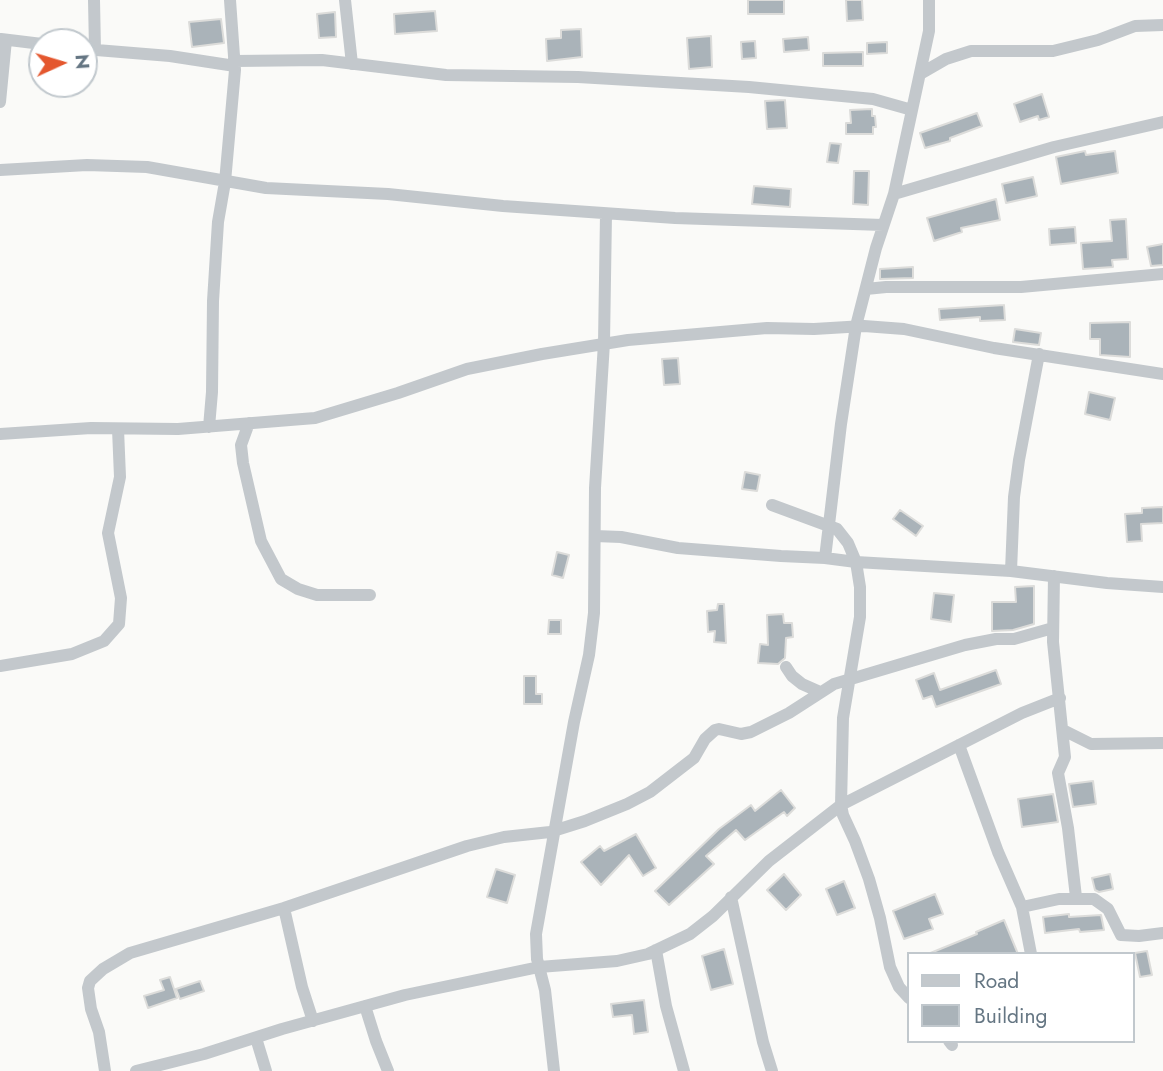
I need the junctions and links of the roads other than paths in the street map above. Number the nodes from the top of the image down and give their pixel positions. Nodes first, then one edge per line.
1 (94, 0) edge
2 (230, 0) edge
3 (345, 0) edge
4 (929, 0) edge
5 (1163, 25) edge
6 (92, 28) edge
7 (3, 39) edge
8 (28, 42) edge
9 (98, 51) edge
10 (235, 63) junction
11 (352, 64) junction
12 (920, 75) junction
13 (0, 102) edge
14 (912, 110) junction
15 (1163, 122) edge
16 (0, 170) edge
17 (225, 182) junction
18 (894, 194) junction
19 (606, 214) junction
20 (883, 225) junction
21 (1163, 274) edge
22 (866, 289) junction
23 (856, 326) junction
24 (604, 343) junction
25 (1039, 354) junction
26 (1163, 374) edge
27 (249, 424) junction
28 (209, 427) junction
29 (118, 429) junction
30 (0, 434) edge
31 (772, 505) dead end
32 (829, 525) junction
33 (596, 536) junction
34 (825, 558) junction
35 (856, 562) junction
36 (1011, 571) junction
37 (1054, 576) junction
38 (1163, 587) edge
39 (370, 595) dead end
40 (1053, 628) junction
41 (0, 666) edge
42 (786, 667) dead end
43 (850, 680) junction
44 (820, 692) junction
45 (1060, 698) junction
46 (1063, 730) junction
47 (1163, 743) edge
48 (959, 745) junction
49 (841, 806) junction
50 (556, 831) junction
51 (731, 897) junction
52 (1076, 897) junction
53 (1022, 906) junction
54 (284, 908) junction
55 (1163, 933) edge
56 (656, 950) junction
57 (1031, 952) edge
58 (539, 967) junction
59 (908, 997) edge
60 (365, 1006) junction
61 (313, 1021) junction
62 (256, 1038) junction
63 (105, 1071) edge
64 (136, 1071) edge
65 (266, 1071) edge
66 (388, 1071) edge
67 (554, 1071) edge
68 (684, 1071) edge
69 (772, 1071) edge

1 - 6 street
2 - 10 street
3 - 11 street
4 - 12 street
5 - 12 street
7 - 8 street
7 - 13 street
9 - 10 street
10 - 11 street
10 - 17 street
11 - 14 street
12 - 14 street
14 - 18 street
15 - 18 street
16 - 17 street
17 - 19 street
17 - 28 street
18 - 20 street
19 - 20 street
19 - 24 street
20 - 22 street
21 - 22 street
22 - 23 street
23 - 24 street
23 - 25 street
23 - 32 street
24 - 27 street
24 - 33 street
25 - 26 street
25 - 36 street
27 - 28 street
27 - 39 street
28 - 29 street
29 - 30 street
29 - 41 street
31 - 32 street
32 - 34 street
32 - 35 street
33 - 34 street
33 - 50 street
34 - 35 street
35 - 36 street
35 - 43 street
36 - 37 street
37 - 38 street
37 - 40 street
40 - 43 street
40 - 45 street
42 - 44 street
43 - 44 street
43 - 49 street
44 - 50 street
45 - 46 street
45 - 48 street
46 - 47 street
46 - 52 street
48 - 49 street
48 - 53 street
49 - 51 street
49 - 59 street
50 - 54 street
50 - 58 street
51 - 56 street
51 - 69 street
52 - 53 street
52 - 55 street
53 - 57 street
54 - 61 street
54 - 63 street
56 - 58 street
56 - 68 street
58 - 60 street
58 - 67 street
60 - 61 street
60 - 66 street
61 - 62 street
62 - 64 street
62 - 65 street

